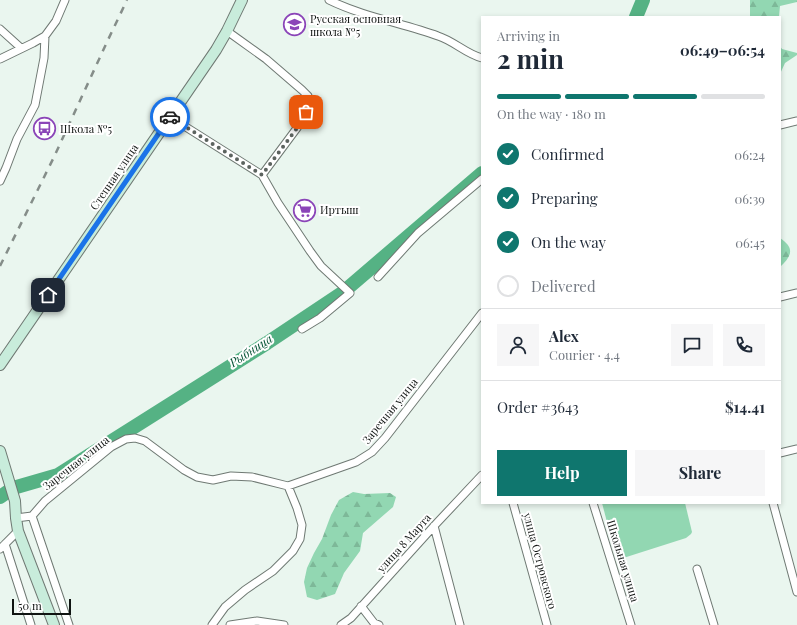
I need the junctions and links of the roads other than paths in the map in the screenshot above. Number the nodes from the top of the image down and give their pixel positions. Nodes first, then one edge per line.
1 (65, 0) edge
2 (242, 0) edge
3 (329, 0) edge
4 (0, 29) edge
5 (227, 31) junction
6 (45, 36) junction
7 (21, 48) junction
8 (0, 58) edge
9 (481, 58) edge
10 (170, 117) junction
11 (797, 121) edge
12 (781, 125) edge
13 (262, 175) junction
14 (481, 180) edge
15 (0, 181) edge
16 (378, 277) dead end
17 (797, 293) edge
18 (781, 297) edge
19 (481, 313) edge
20 (302, 329) dead end
21 (0, 365) edge
22 (797, 449) edge
23 (0, 451) edge
24 (781, 453) edge
25 (481, 476) edge
26 (288, 486) junction
27 (513, 504) edge
28 (594, 504) edge
29 (773, 504) edge
30 (32, 516) junction
31 (16, 518) junction
32 (434, 526) junction
33 (18, 531) junction
34 (3, 547) edge
35 (697, 569) dead end
36 (797, 592) edge
37 (361, 606) junction
38 (31, 625) edge
39 (54, 625) edge
40 (69, 625) edge
41 (212, 625) edge
42 (230, 625) edge
43 (284, 625) edge
44 (341, 625) edge
45 (379, 625) edge
46 (460, 625) edge
47 (547, 625) edge
48 (631, 625) edge
49 (714, 625) edge

1 - 6 street
2 - 5 main road, Степная улица
3 - 9 street
4 - 7 street
5 - 10 main road, Степная улица
5 - 13 street
6 - 7 street
6 - 15 street
7 - 8 street
10 - 13 street
10 - 21 main road, Степная улица
11 - 12 street
13 - 20 street
14 - 16 street
17 - 18 street
19 - 26 street, Заречная улица
22 - 24 street
23 - 31 main road
25 - 32 street, улица 8 Марта
26 - 30 street, Заречная улица
26 - 41 street
27 - 47 street, улица Островского
28 - 48 street, Школьная улица
29 - 36 street
30 - 31 street
30 - 40 street
31 - 33 main road
32 - 37 street, улица 8 Марта
32 - 46 street
33 - 34 street
33 - 39 main road
34 - 38 street
35 - 49 street
37 - 44 street, улица 8 Марта
37 - 45 street
42 - 43 street

